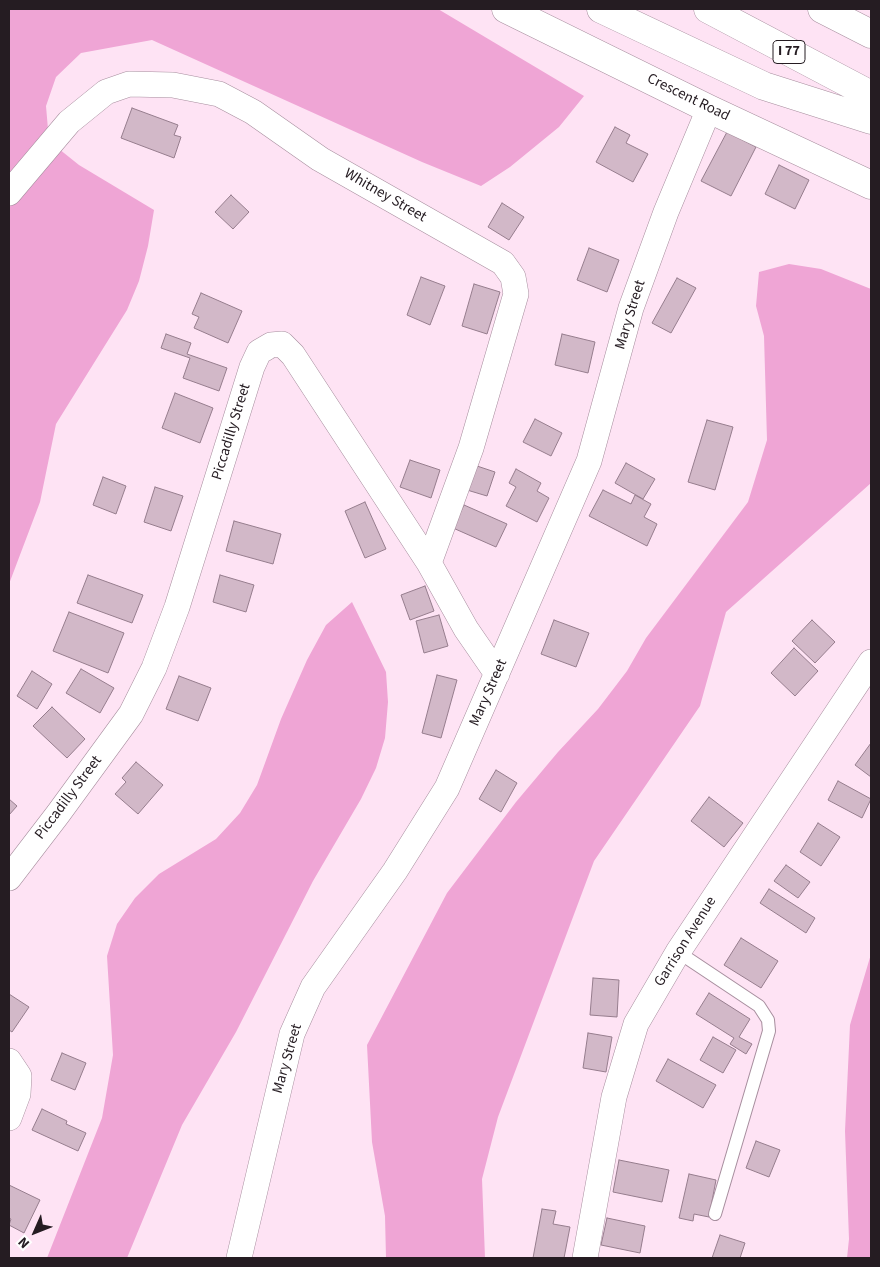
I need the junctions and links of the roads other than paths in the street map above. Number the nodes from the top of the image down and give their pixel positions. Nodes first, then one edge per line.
1 (506, 9) edge
2 (601, 9) edge
3 (708, 9) edge
4 (822, 9) edge
5 (871, 34) edge
6 (871, 95) edge
7 (709, 109) junction
8 (871, 120) edge
9 (871, 185) edge
10 (9, 193) edge
11 (429, 563) junction
12 (871, 662) edge
13 (497, 674) junction
14 (9, 878) edge
15 (678, 952) junction
16 (9, 1061) edge
17 (9, 1118) edge
18 (715, 1214) dead end
19 (239, 1258) edge
20 (586, 1258) edge

1 - 7 main road, Crescent Road
2 - 8 main road
3 - 6 main road, I 77
4 - 5 main road
7 - 9 main road, Crescent Road
7 - 13 street, Mary Street
10 - 11 street, Whitney Street
11 - 13 street, Piccadilly Street
11 - 14 street, Piccadilly Street
12 - 15 street, Garrison Avenue
13 - 19 street, Mary Street
15 - 18 lane
15 - 20 street, Garrison Avenue
16 - 17 street

